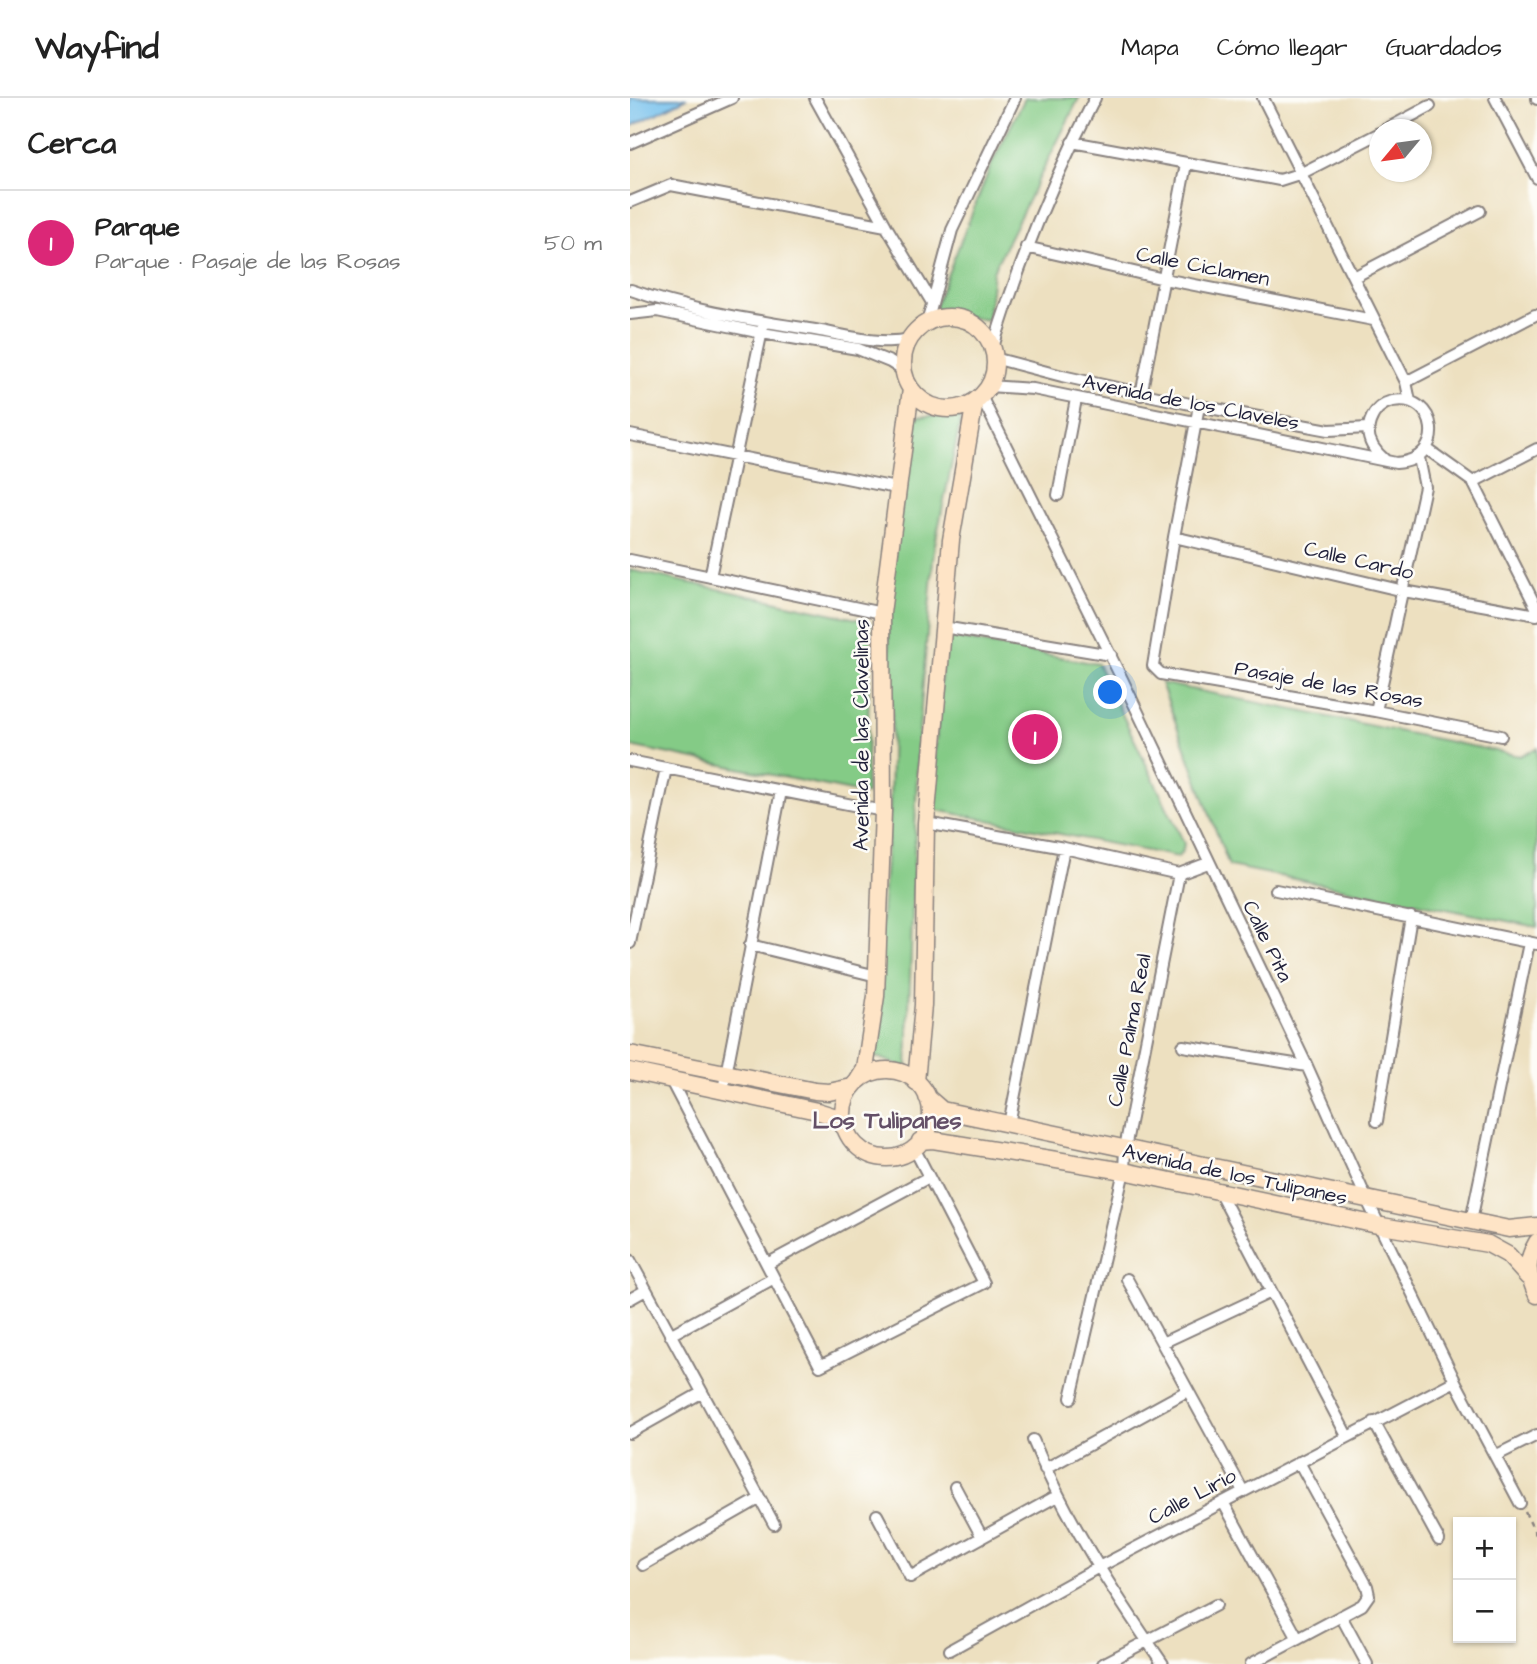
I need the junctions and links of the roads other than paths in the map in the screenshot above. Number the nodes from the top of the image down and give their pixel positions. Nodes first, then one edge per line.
1 (732, 98) edge
2 (815, 98) edge
3 (1015, 98) edge
4 (1095, 98) edge
5 (1263, 98) edge
6 (1495, 98) edge
7 (1430, 106) dead end
8 (1406, 119) edge
9 (1369, 138) edge
10 (1072, 142) junction
11 (630, 143) edge
12 (1186, 164) junction
13 (1303, 173) junction
14 (1537, 178) edge
15 (630, 202) edge
16 (1480, 211) dead end
17 (886, 226) junction
18 (1026, 247) junction
19 (1354, 276) junction
20 (1164, 279) junction
21 (631, 287) edge
22 (931, 300) junction
23 (630, 304) edge
24 (630, 314) edge
25 (1535, 315) dead end
26 (1373, 320) junction
27 (764, 321) junction
28 (927, 323) junction
29 (762, 333) junction
30 (910, 339) junction
31 (993, 354) junction
32 (904, 371) junction
33 (1406, 382) junction
34 (911, 389) junction
35 (981, 395) junction
36 (1142, 395) junction
37 (1076, 399) junction
38 (1410, 401) junction
39 (1199, 406) junction
40 (1195, 424) junction
41 (1368, 428) junction
42 (630, 435) edge
43 (1537, 449) edge
44 (1423, 454) junction
45 (737, 455) junction
46 (1385, 460) junction
47 (1473, 482) junction
48 (896, 488) junction
49 (1058, 495) dead end
50 (1174, 537) junction
51 (630, 560) edge
52 (710, 577) junction
53 (1532, 584) edge
54 (1404, 591) junction
55 (1537, 609) edge
56 (882, 613) junction
57 (1537, 615) edge
58 (943, 627) junction
59 (1111, 655) junction
60 (1376, 711) junction
61 (1501, 736) dead end
62 (630, 761) edge
63 (666, 768) junction
64 (781, 791) junction
65 (883, 811) junction
66 (926, 823) junction
67 (1064, 848) junction
68 (1208, 863) junction
69 (1180, 874) junction
70 (1276, 890) dead end
71 (634, 906) edge
72 (1411, 917) junction
73 (630, 943) edge
74 (1533, 943) edge
75 (750, 945) junction
76 (877, 976) junction
77 (1183, 1046) dead end
78 (630, 1054) edge
79 (1307, 1066) junction
80 (630, 1071) edge
81 (670, 1079) junction
82 (725, 1082) junction
83 (916, 1082) junction
84 (855, 1083) junction
85 (927, 1097) junction
86 (1377, 1121) dead end
87 (1009, 1124) junction
88 (846, 1129) junction
89 (917, 1145) junction
90 (1125, 1148) junction
91 (1124, 1171) junction
92 (929, 1177) junction
93 (1220, 1193) junction
94 (1367, 1199) junction
95 (1471, 1221) junction
96 (1382, 1226) junction
97 (1537, 1226) edge
98 (1537, 1242) edge
99 (630, 1260) edge
100 (767, 1264) junction
101 (774, 1278) junction
102 (1528, 1278) junction
103 (1127, 1279) dead end
104 (646, 1290) junction
105 (1271, 1292) junction
106 (1537, 1295) edge
107 (630, 1299) edge
108 (670, 1335) junction
109 (1162, 1343) junction
110 (1455, 1381) junction
111 (1187, 1391) junction
112 (701, 1393) junction
113 (1071, 1398) dead end
114 (1374, 1422) junction
115 (630, 1433) edge
116 (1537, 1435) edge
117 (1347, 1436) junction
118 (1033, 1440) dead end
119 (1495, 1456) junction
120 (1299, 1462) junction
121 (1045, 1469) junction
122 (954, 1486) dead end
123 (1243, 1491) junction
124 (1058, 1496) junction
125 (759, 1499) junction
126 (1223, 1502) junction
127 (1520, 1503) road end
128 (877, 1516) dead end
129 (774, 1524) dead end
130 (982, 1537) junction
131 (1439, 1540) dead end
132 (643, 1565) dead end
133 (1099, 1567) junction
134 (1216, 1605) dead end
135 (1341, 1616) junction
136 (1298, 1639) junction
137 (1148, 1642) junction
138 (950, 1650) dead end
139 (1269, 1660) edge
140 (1103, 1664) edge
141 (1163, 1664) edge
142 (1251, 1664) edge
143 (1367, 1664) edge

1 - 11 street
2 - 17 street
3 - 22 street
4 - 10 street
5 - 13 street
6 - 14 street
7 - 8 street
9 - 13 street
10 - 12 street
10 - 18 street
12 - 13 street
12 - 20 street
13 - 19 street
15 - 17 street
16 - 19 street
17 - 22 street
18 - 20 street, Calle Ciclamen
18 - 31 street
19 - 26 street
20 - 26 street, Calle Ciclamen
20 - 36 street
21 - 23 street
21 - 27 street
22 - 28 street
24 - 29 street
25 - 33 street
26 - 33 street
27 - 29 street
27 - 30 street
28 - 30 street
28 - 31 street
29 - 32 street
29 - 45 street
30 - 32 street
31 - 35 street
31 - 36 street, Avenida de los Claveles
32 - 34 street
33 - 38 street
34 - 35 street
34 - 48 street, Avenida de las Clavelinas
35 - 37 street, Avenida de los Claveles
35 - 58 street
35 - 59 street, Calle Pita
36 - 39 street, Avenida de los Claveles
37 - 40 street, Avenida de los Claveles
37 - 49 street
38 - 41 street
38 - 44 street
39 - 40 street
39 - 41 street, Avenida de los Claveles
40 - 46 street, Avenida de los Claveles
40 - 50 street
41 - 46 street
42 - 45 street
43 - 47 street
44 - 46 street
44 - 47 street
44 - 54 street
45 - 48 street
45 - 52 street
47 - 53 street
48 - 56 street, Avenida de las Clavelinas
50 - 54 street, Calle Cardo
50 - 60 street, Pasaje de las Rosas
51 - 52 street
52 - 56 street
53 - 55 street
54 - 57 street, Calle Cardo
54 - 60 street
56 - 65 street, Avenida de las Clavelinas
58 - 59 street
58 - 66 street
59 - 68 street, Calle Pita
60 - 61 street, Pasaje de las Rosas
62 - 63 street
63 - 64 street
63 - 71 street
64 - 65 street
64 - 75 street
65 - 76 street, Avenida de las Clavelinas
66 - 67 street
66 - 83 street
67 - 69 street
67 - 87 street
68 - 69 street
68 - 79 street, Calle Pita
69 - 90 street, Calle Palma Real
70 - 72 street
71 - 73 street
72 - 74 street
72 - 86 street
74 - 95 street
75 - 76 street
75 - 82 street
76 - 84 street, Avenida de las Clavelinas
77 - 79 street
78 - 82 street
79 - 94 street, Calle Pita
80 - 81 street
81 - 82 street
81 - 100 street
82 - 84 street
82 - 88 street
83 - 84 street
83 - 85 street
84 - 88 street
85 - 87 street, Avenida de los Tulipanes
85 - 89 street
87 - 90 street, Avenida de los Tulipanes
88 - 89 street
89 - 91 street, Avenida de los Tulipanes
89 - 92 street
90 - 91 street, Calle Palma Real
90 - 94 street, Avenida de los Tulipanes
91 - 93 street, Avenida de los Tulipanes
91 - 113 street, Calle Palma Real
92 - 100 street
92 - 101 street
93 - 96 street, Avenida de los Tulipanes
93 - 105 street
94 - 95 street, Avenida de los Tulipanes
94 - 96 street, Calle Pita
95 - 97 street, Avenida de los Tulipanes
96 - 102 street, Avenida de los Tulipanes
96 - 110 street, Calle Pita
98 - 102 street
99 - 104 street
100 - 101 street
101 - 108 street
102 - 106 street, Avenida de los Tulipanes
103 - 109 street
104 - 107 street
104 - 108 street
105 - 109 street
105 - 117 street
108 - 112 street
109 - 111 street
110 - 114 street, Calle Lirio
110 - 119 street, Calle Pita
111 - 121 street
111 - 123 street
112 - 115 street
112 - 125 street
114 - 117 street, Calle Lirio
114 - 131 street
116 - 119 street
117 - 120 street, Calle Lirio
118 - 121 street
119 - 127 street, Calle Pita
120 - 123 street, Calle Lirio
120 - 135 street
121 - 124 street
122 - 130 street
123 - 126 street, Calle Lirio
124 - 130 street
124 - 133 street
125 - 129 street
125 - 132 street
126 - 133 street, Calle Lirio
126 - 136 street
128 - 130 street
133 - 137 street
133 - 138 street, Calle Lirio
134 - 137 street
135 - 136 street
135 - 143 street
136 - 139 street
137 - 140 street
137 - 141 street
139 - 142 street

